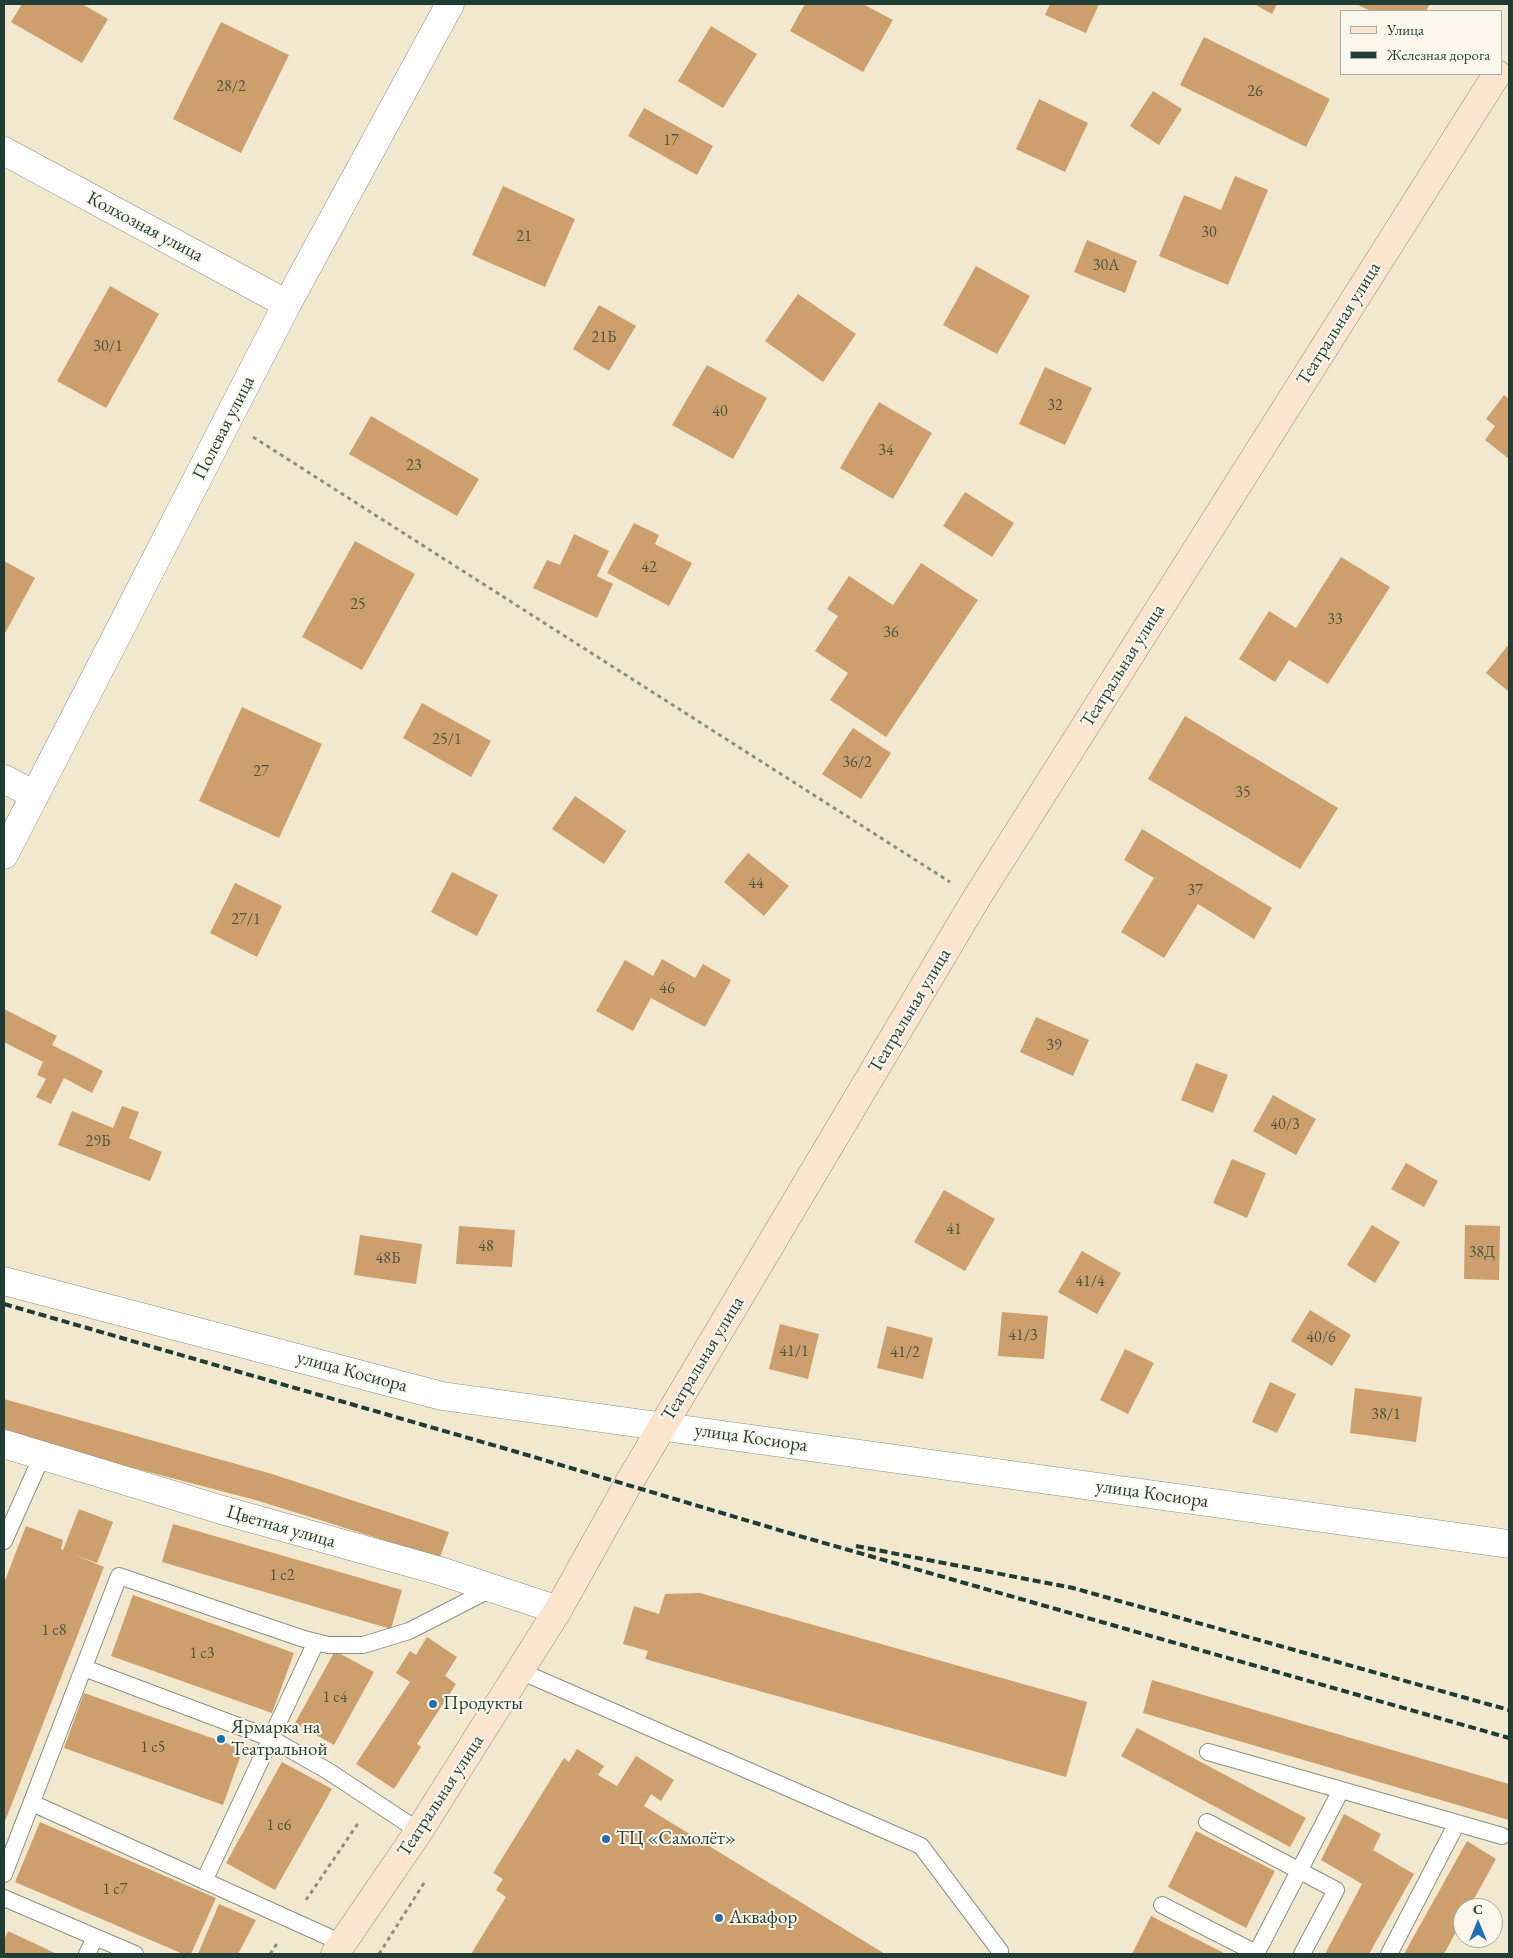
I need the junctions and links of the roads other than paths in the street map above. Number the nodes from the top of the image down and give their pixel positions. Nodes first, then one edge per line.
1 (450, 4) edge
2 (1496, 75) edge
3 (4, 151) edge
4 (287, 304) junction
5 (4, 779) edge
6 (35, 795) junction
7 (4, 855) edge
8 (4, 1281) edge
9 (664, 1426) junction
10 (4, 1444) edge
11 (42, 1456) junction
12 (4, 1541) edge
13 (1509, 1544) edge
14 (493, 1588) junction
15 (558, 1610) junction
16 (316, 1642) junction
17 (84, 1668) junction
18 (520, 1671) junction
19 (270, 1738) junction
20 (1208, 1752) dead end
21 (1341, 1790) junction
22 (32, 1803) junction
23 (1207, 1822) dead end
24 (1457, 1823) junction
25 (419, 1831) junction
26 (1502, 1836) dead end
27 (1299, 1871) junction
28 (4, 1874) edge
29 (204, 1881) junction
30 (4, 1898) edge
31 (1162, 1905) dead end
32 (95, 1938) junction
33 (338, 1949) edge
34 (87, 1954) edge
35 (135, 1954) edge
36 (1000, 1954) edge
37 (1256, 1954) edge
38 (1302, 1954) edge
39 (1389, 1954) edge

1 - 4 street, Полевая улица
2 - 9 street, Театральная улица
3 - 4 street, Колхозная улица
4 - 6 street, Полевая улица
5 - 6 street
6 - 7 street, Полевая улица
8 - 9 street, улица Косиора
9 - 13 street, улица Косиора
9 - 15 street, Театральная улица
10 - 11 street, Цветная улица
11 - 12 lane
11 - 14 street, Цветная улица
14 - 15 street, Цветная улица
14 - 16 lane
15 - 18 street, Театральная улица
16 - 17 lane
16 - 19 lane
17 - 19 lane
17 - 22 lane
18 - 25 street, Театральная улица
18 - 36 lane
19 - 25 lane
19 - 29 lane
20 - 21 lane
21 - 24 lane
21 - 27 lane
22 - 28 lane
22 - 29 lane
23 - 27 lane
24 - 26 lane
24 - 39 lane
25 - 33 street, Театральная улица
27 - 37 lane
27 - 38 lane
29 - 33 lane
30 - 32 lane
31 - 37 lane
32 - 34 lane
32 - 35 lane

